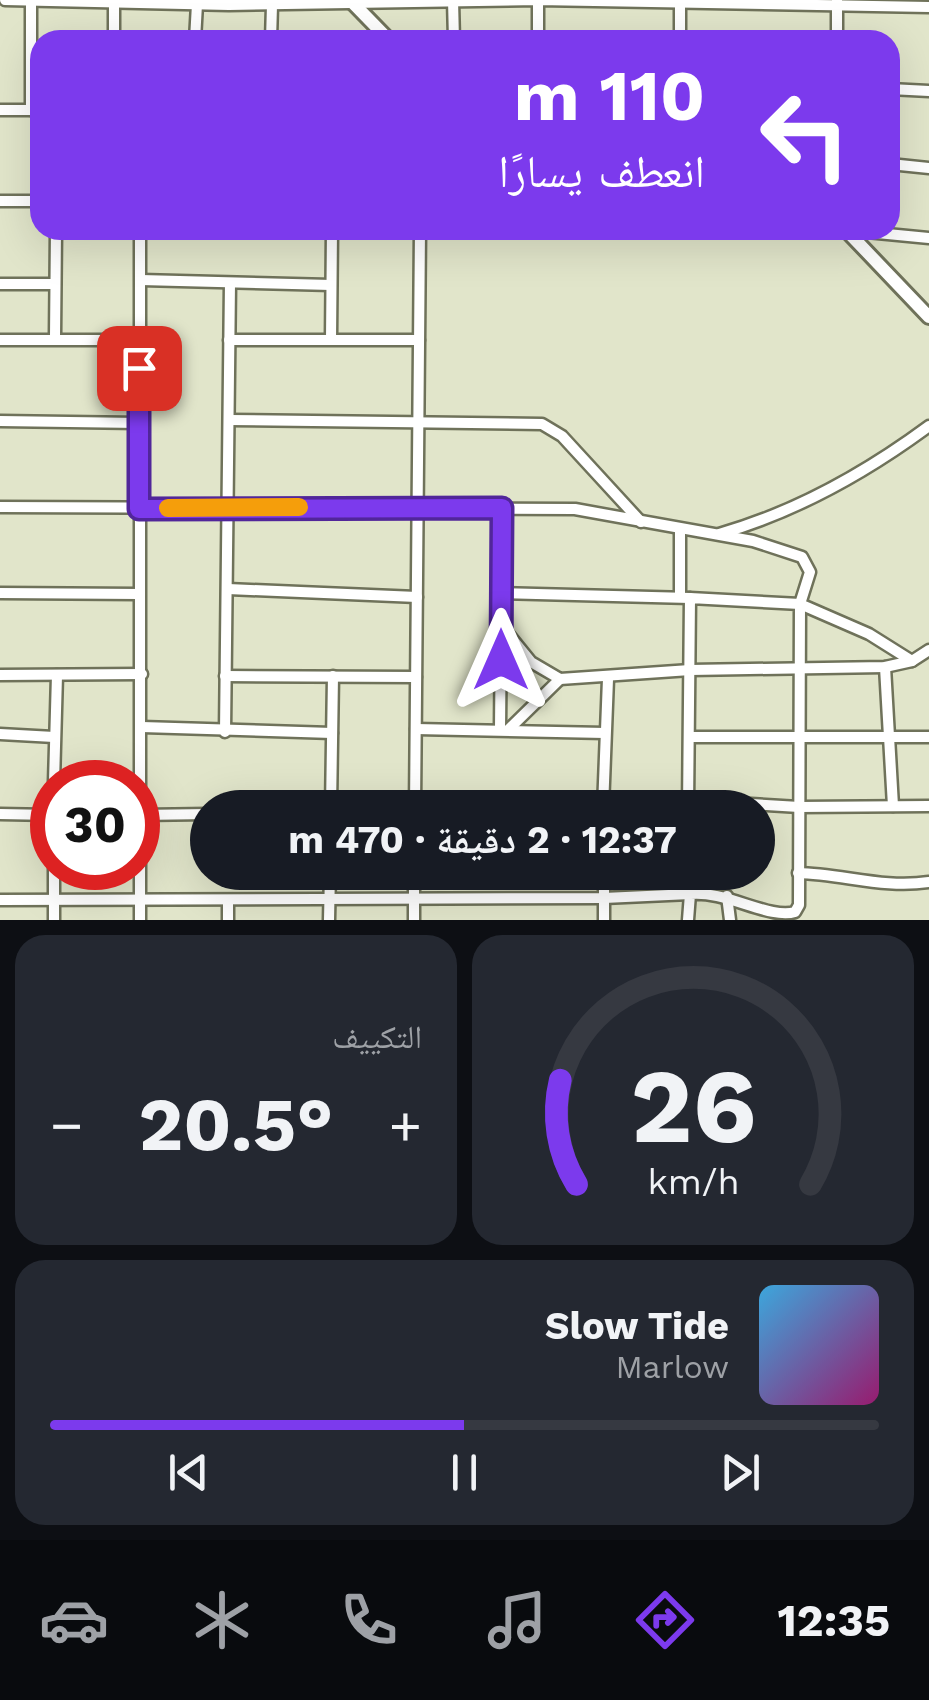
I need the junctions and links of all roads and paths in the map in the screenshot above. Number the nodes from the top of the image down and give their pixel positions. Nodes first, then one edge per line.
1 (3, 0) edge
2 (538, 0) edge
3 (30, 1) edge
4 (141, 1) edge
5 (453, 1) edge
6 (114, 2) edge
7 (680, 2) edge
8 (352, 3) edge
9 (837, 3) edge
10 (196, 4) junction
11 (272, 6) junction
12 (929, 7) edge
13 (32, 30) edge
14 (114, 30) edge
15 (195, 30) edge
16 (271, 30) edge
17 (379, 30) edge
18 (454, 30) edge
19 (538, 30) edge
20 (680, 30) edge
21 (837, 30) edge
22 (900, 90) edge
23 (929, 91) edge
24 (0, 110) edge
25 (30, 110) edge
26 (900, 165) edge
27 (929, 168) edge
28 (0, 201) edge
29 (30, 201) edge
30 (900, 235) edge
31 (929, 238) edge
32 (56, 240) edge
33 (140, 240) edge
34 (332, 240) edge
35 (420, 240) edge
36 (856, 240) edge
37 (141, 280) junction
38 (230, 283) junction
39 (0, 284) edge
40 (54, 284) junction
41 (330, 285) junction
42 (929, 317) edge
43 (54, 336) junction
44 (330, 339) junction
45 (0, 340) edge
46 (139, 340) junction
47 (228, 340) junction
48 (419, 340) junction
49 (229, 420) junction
50 (418, 420) junction
51 (0, 421) edge
52 (139, 423) junction
53 (929, 426) edge
54 (226, 506) junction
55 (0, 507) edge
56 (502, 508) junction
57 (139, 509) junction
58 (416, 509) junction
59 (641, 522) junction
60 (680, 529) junction
61 (713, 535) junction
62 (228, 589) junction
63 (0, 593) edge
64 (502, 593) junction
65 (139, 594) junction
66 (685, 597) junction
67 (417, 598) junction
68 (800, 604) junction
69 (501, 625) junction
70 (922, 656) edge
71 (885, 668) junction
72 (797, 669) junction
73 (690, 670) junction
74 (57, 674) junction
75 (142, 674) junction
76 (0, 675) edge
77 (225, 676) junction
78 (334, 676) junction
79 (416, 677) junction
80 (560, 679) junction
81 (608, 679) junction
82 (142, 727) junction
83 (416, 729) junction
84 (504, 729) junction
85 (225, 732) junction
86 (332, 733) junction
87 (606, 733) junction
88 (0, 734) edge
89 (54, 737) junction
90 (692, 737) junction
91 (892, 737) junction
92 (929, 737) edge
93 (799, 738) junction
94 (54, 760) edge
95 (141, 760) edge
96 (331, 790) edge
97 (415, 790) edge
98 (604, 790) edge
99 (688, 790) edge
100 (775, 806) edge
101 (799, 806) junction
102 (893, 806) junction
103 (929, 806) edge
104 (0, 814) edge
105 (190, 814) edge
106 (30, 815) edge
107 (160, 815) edge
108 (798, 873) junction
109 (929, 882) edge
110 (54, 890) edge
111 (140, 890) edge
112 (329, 890) edge
113 (414, 890) edge
114 (604, 890) edge
115 (690, 890) edge
116 (690, 894) junction
117 (728, 896) junction
118 (604, 898) junction
119 (140, 899) junction
120 (414, 899) junction
121 (0, 900) edge
122 (54, 900) junction
123 (228, 900) junction
124 (329, 901) junction
125 (795, 916) edge
126 (54, 920) edge
127 (140, 920) edge
128 (228, 920) edge
129 (329, 920) edge
130 (414, 920) edge
131 (604, 920) edge
132 (688, 920) edge
133 (730, 920) edge

1 - 3 street
2 - 5 street
2 - 7 street
2 - 19 street
3 - 6 street
3 - 13 street
4 - 6 street
4 - 10 street
5 - 8 street
5 - 18 street
6 - 14 street
7 - 9 street
7 - 20 street
8 - 11 street
8 - 17 main road
9 - 12 street
9 - 21 street
10 - 11 street
10 - 15 street
11 - 16 street
22 - 23 street
24 - 25 street
26 - 27 street
28 - 29 street
30 - 31 street
32 - 40 street
33 - 37 street
34 - 41 street
35 - 48 street
36 - 42 main road
37 - 38 street
37 - 46 street
38 - 41 street
38 - 47 street
39 - 40 street
40 - 43 street
41 - 44 street
43 - 45 street
43 - 46 street
44 - 47 street
44 - 48 street
46 - 52 street
47 - 49 street
48 - 50 street
49 - 50 street
49 - 54 street
50 - 58 street
50 - 59 street
51 - 52 street
52 - 57 street
53 - 61 street
54 - 57 street
54 - 58 street
54 - 62 street
55 - 57 street
56 - 58 street
56 - 59 street
56 - 64 street
57 - 65 street
58 - 67 street
59 - 60 street
60 - 61 street
60 - 66 street
61 - 68 street
62 - 67 street
62 - 77 street
63 - 65 street
64 - 66 street
64 - 69 street
65 - 75 street
66 - 68 street
66 - 73 street
67 - 79 street
68 - 70 street
68 - 72 street
69 - 80 street
69 - 84 street
70 - 71 street
71 - 72 street
71 - 91 street
72 - 73 street
72 - 93 street
73 - 81 street
73 - 90 street
74 - 75 street
74 - 76 street
74 - 89 street
75 - 82 street
77 - 78 street
77 - 85 street
78 - 79 street
78 - 86 street
79 - 83 street
80 - 81 street
80 - 84 street
81 - 87 street
82 - 85 street
82 - 95 street
83 - 84 street
83 - 97 street
84 - 87 street
85 - 86 street
86 - 96 street
87 - 98 street
88 - 89 street
89 - 94 street
90 - 93 street
90 - 99 street
91 - 92 street
91 - 93 street
91 - 102 street
93 - 101 street
100 - 101 street
101 - 102 street
101 - 108 street
102 - 103 street
104 - 106 street
105 - 107 street
108 - 109 street
108 - 125 street
110 - 122 street
111 - 119 street
112 - 124 street
113 - 120 street
114 - 118 street
115 - 116 street
116 - 117 street
116 - 118 street
116 - 132 street
117 - 125 street
117 - 133 street
118 - 120 street
118 - 131 street
119 - 122 street
119 - 123 street
119 - 127 street
120 - 124 street
120 - 130 street
121 - 122 street
122 - 126 street
123 - 124 street
123 - 128 street
124 - 129 street

